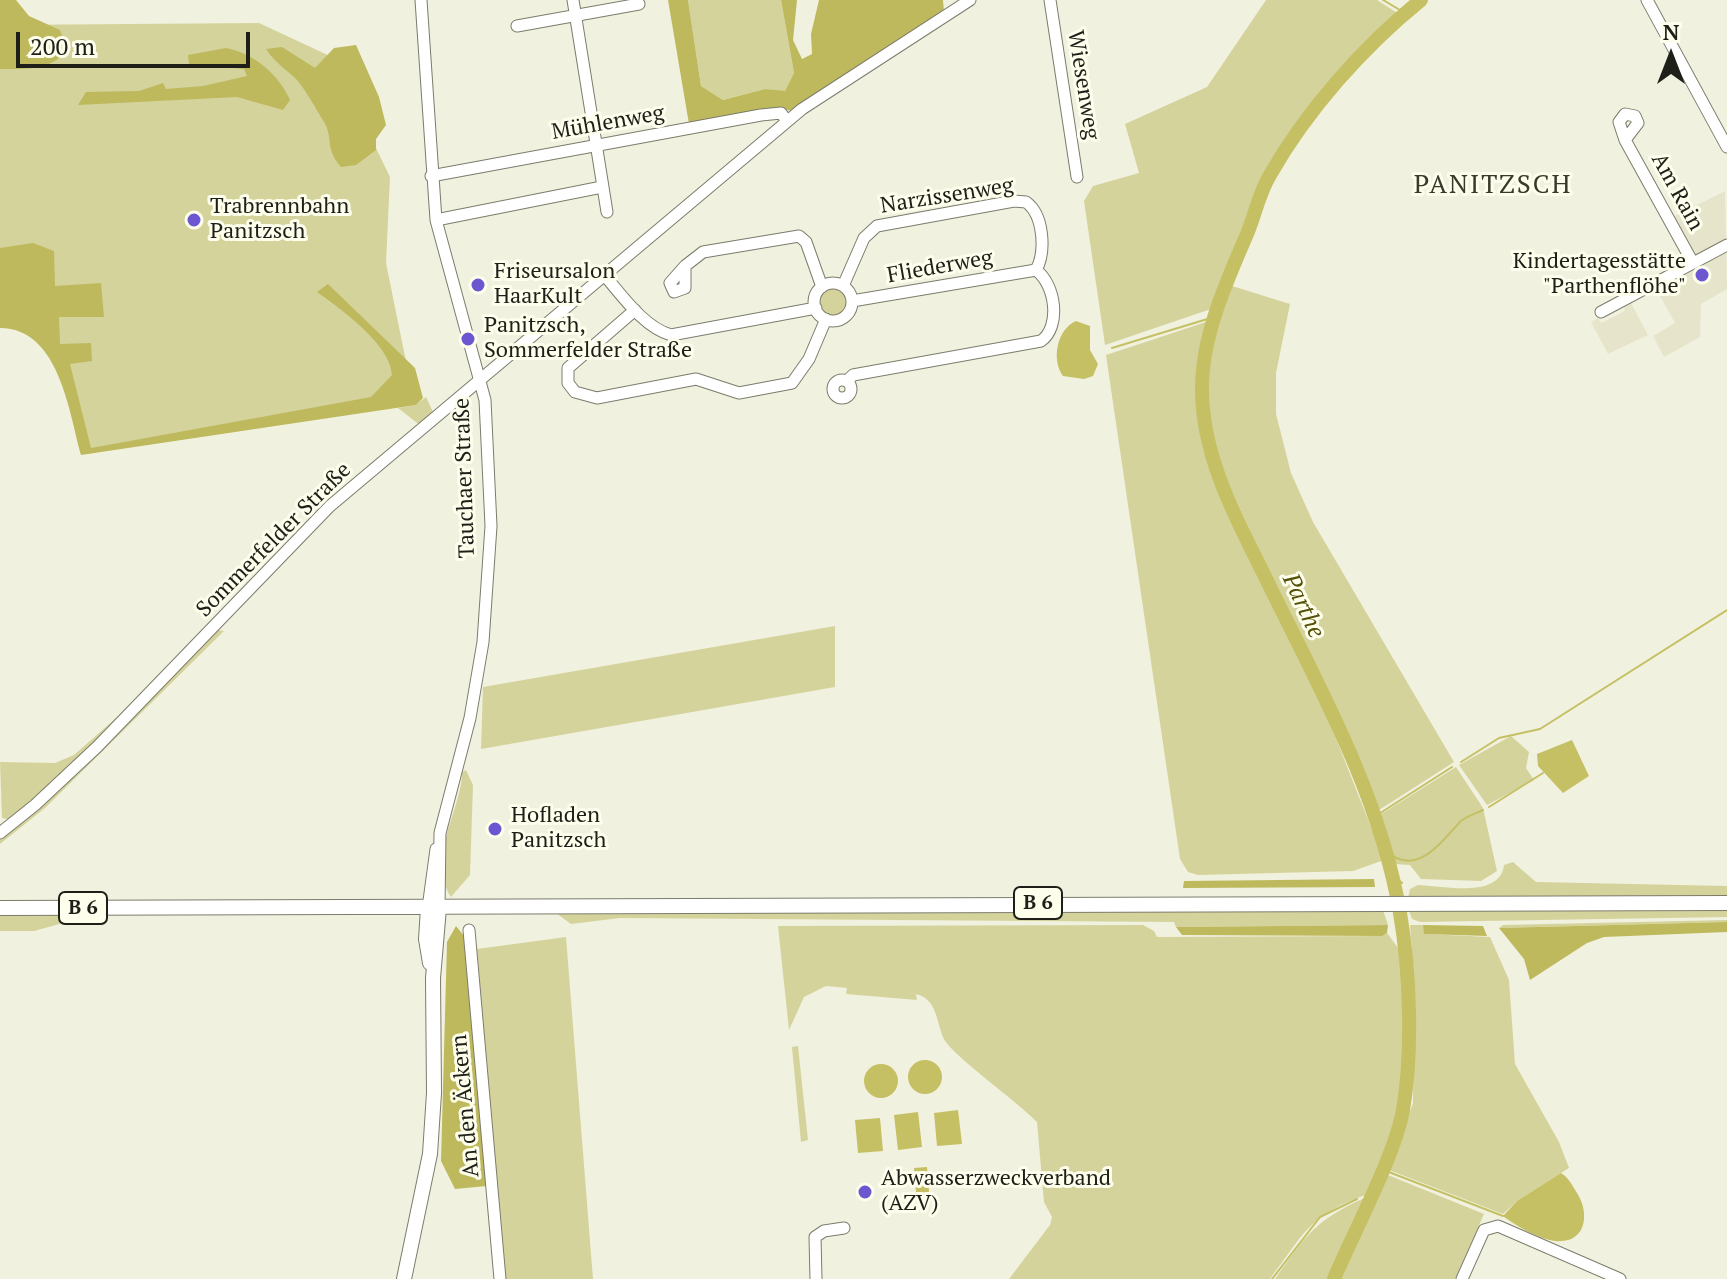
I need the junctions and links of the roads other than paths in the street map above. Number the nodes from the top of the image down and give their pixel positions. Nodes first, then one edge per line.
1 (421, 0) edge
2 (573, 0) edge
3 (950, 0) edge
4 (970, 0) edge
5 (1050, 0) edge
6 (1647, 0) edge
7 (639, 4) dead end
8 (951, 13) junction
9 (576, 14) junction
10 (517, 26) dead end
11 (787, 121) junction
12 (1625, 140) dead end
13 (597, 145) junction
14 (1727, 147) edge
15 (431, 176) junction
16 (1077, 177) dead end
17 (602, 187) junction
18 (607, 212) dead end
19 (436, 220) junction
20 (1727, 245) edge
21 (1693, 263) junction
22 (685, 266) dead end
23 (1036, 270) junction
24 (606, 277) junction
25 (843, 286) junction
26 (822, 287) junction
27 (852, 301) junction
28 (816, 308) junction
29 (635, 310) junction
30 (1601, 312) dead end
31 (826, 319) junction
32 (847, 381) dead end
33 (481, 383) junction
34 (0, 833) edge
35 (1727, 903) edge
36 (0, 908) edge
37 (395, 908) junction
38 (434, 908) junction
39 (469, 930) dead end
40 (426, 939) junction
41 (433, 978) junction
42 (844, 1228) dead end
43 (404, 1279) edge
44 (500, 1279) edge
45 (816, 1279) edge
46 (1462, 1279) edge
47 (1620, 1279) edge

1 - 15 street, Tauchaer Straße
2 - 9 street
3 - 8 street
4 - 8 street, Sommerfelder Straße
5 - 16 street, Wiesenweg
6 - 14 street
7 - 9 street
8 - 11 street, Sommerfelder Straße
9 - 10 street
9 - 13 street
11 - 13 street, Mühlenweg
11 - 24 street, Sommerfelder Straße
12 - 21 street, Am Rain
13 - 15 street, Mühlenweg
13 - 17 street
15 - 19 street, Tauchaer Straße
17 - 18 street
17 - 19 street
19 - 33 street, Tauchaer Straße
20 - 21 street, Am Rain
21 - 30 street, Am Rain
22 - 26 street
23 - 25 street, Narzissenweg
23 - 27 street, Fliederweg
23 - 32 street, Narzissenweg
24 - 29 street
24 - 33 street, Sommerfelder Straße
25 - 26 street
25 - 27 street
26 - 28 street
27 - 31 street, Fliederweg
28 - 29 street
28 - 31 street
29 - 31 street
33 - 34 street, Sommerfelder Straße
33 - 38 street, Tauchaer Straße
35 - 38 main road, B 6
36 - 37 main road, B 6
37 - 38 main road, B 6
37 - 40 main road
38 - 40 main road
38 - 41 main road
39 - 44 street, An den Äckern
40 - 41 main road
41 - 43 main road
42 - 45 street
46 - 47 street

